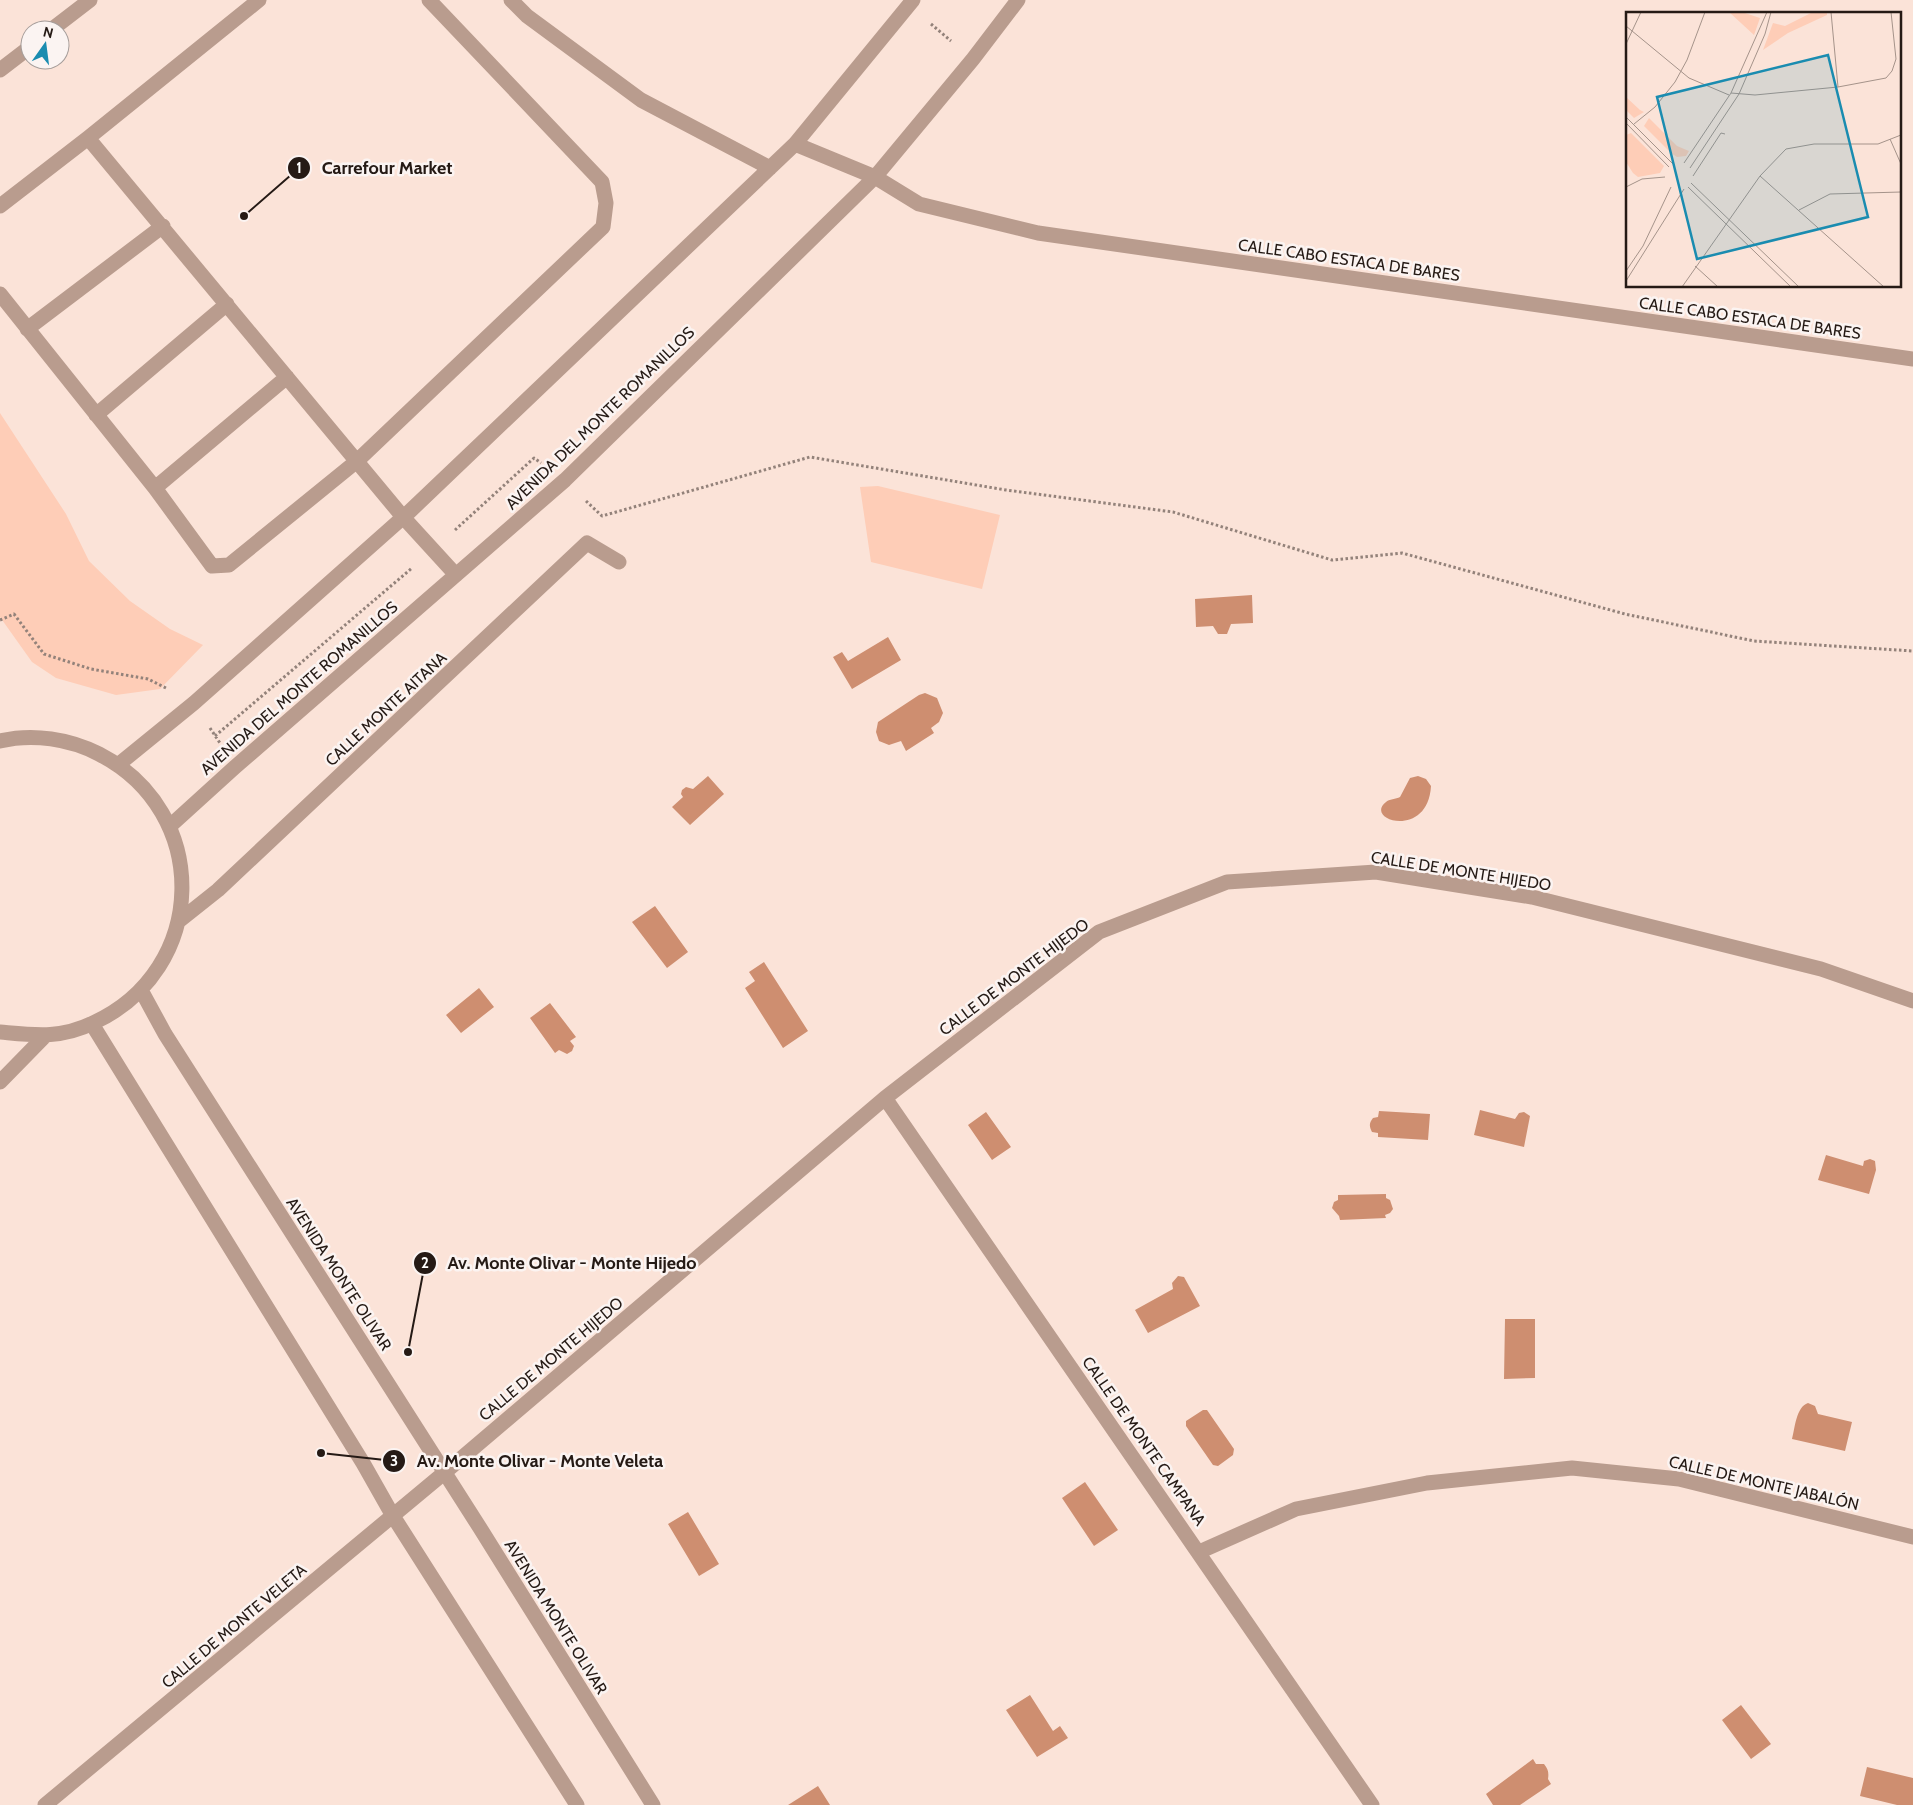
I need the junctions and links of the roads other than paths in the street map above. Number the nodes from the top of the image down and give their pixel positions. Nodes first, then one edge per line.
1 (90, 0) edge
2 (258, 0) edge
3 (429, 0) edge
4 (511, 0) edge
5 (1018, 0) edge
6 (911, 3) edge
7 (64, 20) edge
8 (20, 54) edge
9 (0, 70) edge
10 (88, 138) junction
11 (795, 144) junction
12 (770, 168) junction
13 (875, 177) junction
14 (0, 206) edge
15 (163, 226) junction
16 (0, 294) edge
17 (227, 304) junction
18 (27, 329) junction
19 (1913, 359) edge
20 (287, 377) junction
21 (96, 415) junction
22 (357, 461) junction
23 (155, 488) junction
24 (404, 517) junction
25 (619, 562) dead end
26 (456, 575) junction
27 (1, 739) edge
28 (119, 764) junction
29 (170, 826) junction
30 (179, 921) junction
31 (142, 990) junction
32 (1913, 1001) edge
33 (92, 1024) junction
34 (0, 1032) edge
35 (45, 1036) junction
36 (0, 1082) edge
37 (885, 1098) junction
38 (444, 1473) junction
39 (393, 1516) junction
40 (1913, 1537) edge
41 (1199, 1552) junction
42 (45, 1805) edge
43 (577, 1805) edge
44 (653, 1805) edge
45 (1372, 1805) edge

1 - 7 street
2 - 10 street
3 - 22 street
4 - 12 street
5 - 13 street, AVENIDA DEL MONTE ROMANILLOS
6 - 11 street
8 - 9 street
10 - 14 street
10 - 15 street
11 - 12 street
11 - 13 street, CALLE CABO ESTACA DE BARES
12 - 24 street
13 - 19 street, CALLE CABO ESTACA DE BARES
13 - 26 street, AVENIDA DEL MONTE ROMANILLOS
15 - 17 street
15 - 18 street
16 - 18 street
17 - 20 street
17 - 21 street
18 - 21 street
20 - 22 street
20 - 23 street
21 - 23 street
22 - 23 street
22 - 24 street
24 - 26 street
24 - 28 street
25 - 30 street, CALLE MONTE AITANA
26 - 29 street, AVENIDA DEL MONTE ROMANILLOS
27 - 28 street
28 - 29 street
29 - 30 street
30 - 31 street
31 - 33 street
31 - 38 street, AVENIDA MONTE OLIVAR
32 - 37 street, CALLE DE MONTE HIJEDO
33 - 35 street
33 - 39 street
34 - 35 street
35 - 36 street
37 - 38 street, CALLE DE MONTE HIJEDO
37 - 41 street, CALLE DE MONTE CAMPANA
38 - 39 street, CALLE DE MONTE VELETA
38 - 44 street, AVENIDA MONTE OLIVAR
39 - 42 street, CALLE DE MONTE VELETA
39 - 43 street
40 - 41 street, CALLE DE MONTE JABALÓN
41 - 45 street, CALLE DE MONTE CAMPANA

